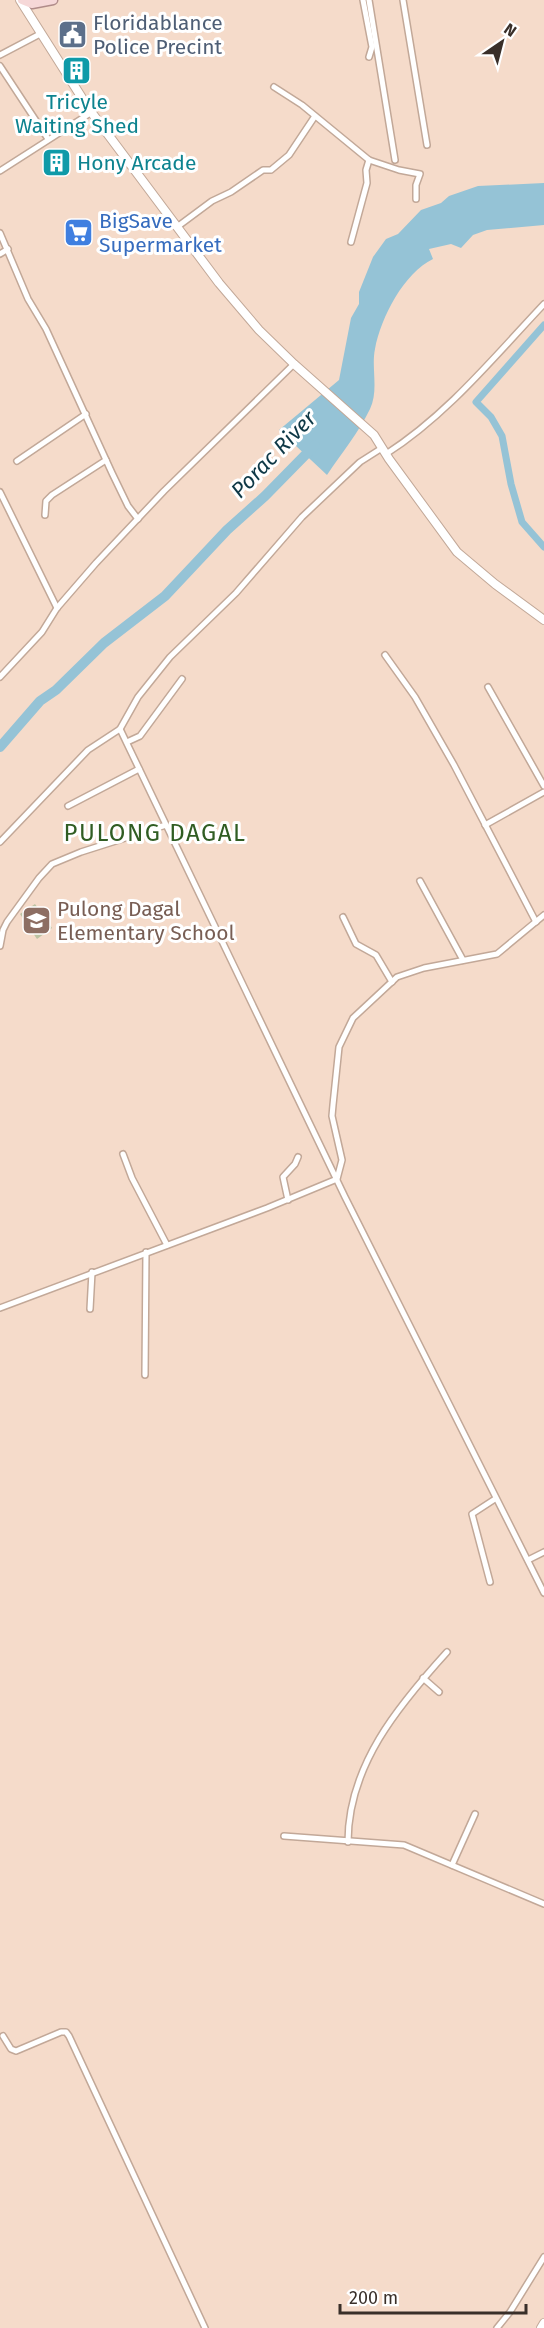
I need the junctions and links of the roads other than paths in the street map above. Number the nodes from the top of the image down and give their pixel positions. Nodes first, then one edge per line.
1 (21, 0) edge
2 (53, 0) edge
3 (363, 0) edge
4 (369, 0) edge
5 (403, 0) edge
6 (40, 34) junction
7 (0, 55) edge
8 (369, 57) dead end
9 (0, 66) edge
10 (274, 87) dead end
11 (92, 112) junction
12 (315, 116) junction
13 (48, 139) junction
14 (427, 145) dead end
15 (369, 160) junction
16 (395, 160) dead end
17 (1, 169) edge
18 (416, 199) dead end
19 (177, 227) junction
20 (0, 233) edge
21 (351, 242) dead end
22 (8, 249) junction
23 (0, 254) edge
24 (544, 304) edge
25 (294, 364) junction
26 (86, 414) junction
27 (384, 451) junction
28 (106, 460) junction
29 (17, 461) dead end
30 (0, 492) edge
31 (45, 515) dead end
32 (138, 519) junction
33 (57, 608) junction
34 (544, 620) edge
35 (385, 655) dead end
36 (0, 677) edge
37 (182, 679) dead end
38 (488, 687) dead end
39 (120, 729) junction
40 (127, 742) junction
41 (139, 769) junction
42 (544, 786) edge
43 (544, 792) edge
44 (68, 806) dead end
45 (166, 825) junction
46 (485, 825) junction
47 (0, 842) edge
48 (420, 881) dead end
49 (544, 915) edge
50 (343, 917) dead end
51 (536, 922) junction
52 (0, 946) edge
53 (463, 960) junction
54 (392, 982) junction
55 (123, 1154) dead end
56 (298, 1157) dead end
57 (337, 1179) junction
58 (288, 1200) junction
59 (167, 1245) junction
60 (146, 1252) junction
61 (92, 1272) junction
62 (0, 1308) edge
63 (90, 1309) dead end
64 (145, 1375) dead end
65 (495, 1499) junction
66 (544, 1552) edge
67 (528, 1560) junction
68 (490, 1582) dead end
69 (544, 1593) edge
70 (447, 1652) dead end
71 (423, 1678) junction
72 (439, 1692) dead end
73 (475, 1815) dead end
74 (284, 1836) dead end
75 (348, 1842) junction
76 (452, 1865) junction
77 (544, 1904) edge
78 (3, 2036) dead end
79 (544, 2257) edge
80 (544, 2323) edge
81 (204, 2328) edge
82 (497, 2328) edge
83 (541, 2328) edge

1 - 2 main road
1 - 6 street
3 - 8 street
4 - 16 street
5 - 14 street
6 - 7 street
6 - 11 street
9 - 13 street
10 - 12 street
11 - 13 street
11 - 19 street
12 - 15 street
12 - 19 street
13 - 17 street
15 - 18 street
15 - 21 street
19 - 25 street
20 - 22 street
22 - 23 street
22 - 26 street
24 - 27 street
25 - 27 street
25 - 32 street
26 - 28 street
26 - 29 street
27 - 34 street
27 - 39 street
28 - 31 street
28 - 32 street
30 - 33 street
32 - 33 street
33 - 36 street
35 - 46 street
37 - 40 street
38 - 42 street
39 - 40 street
39 - 47 street
40 - 41 street
41 - 44 street
41 - 45 street
43 - 46 street
45 - 52 street
45 - 57 street
46 - 51 street
48 - 53 street
49 - 51 street
50 - 54 street
51 - 53 street
53 - 54 street
54 - 57 street
55 - 59 street
56 - 58 street
57 - 58 street
57 - 65 street
58 - 59 street
59 - 60 street
60 - 61 street
60 - 64 street
61 - 62 street
61 - 63 street
65 - 67 street
65 - 68 street
66 - 67 street
67 - 69 street
70 - 71 street
71 - 72 street
71 - 75 street
73 - 76 street
74 - 75 street
75 - 76 street
76 - 77 street
78 - 81 street
79 - 82 street
80 - 83 street

